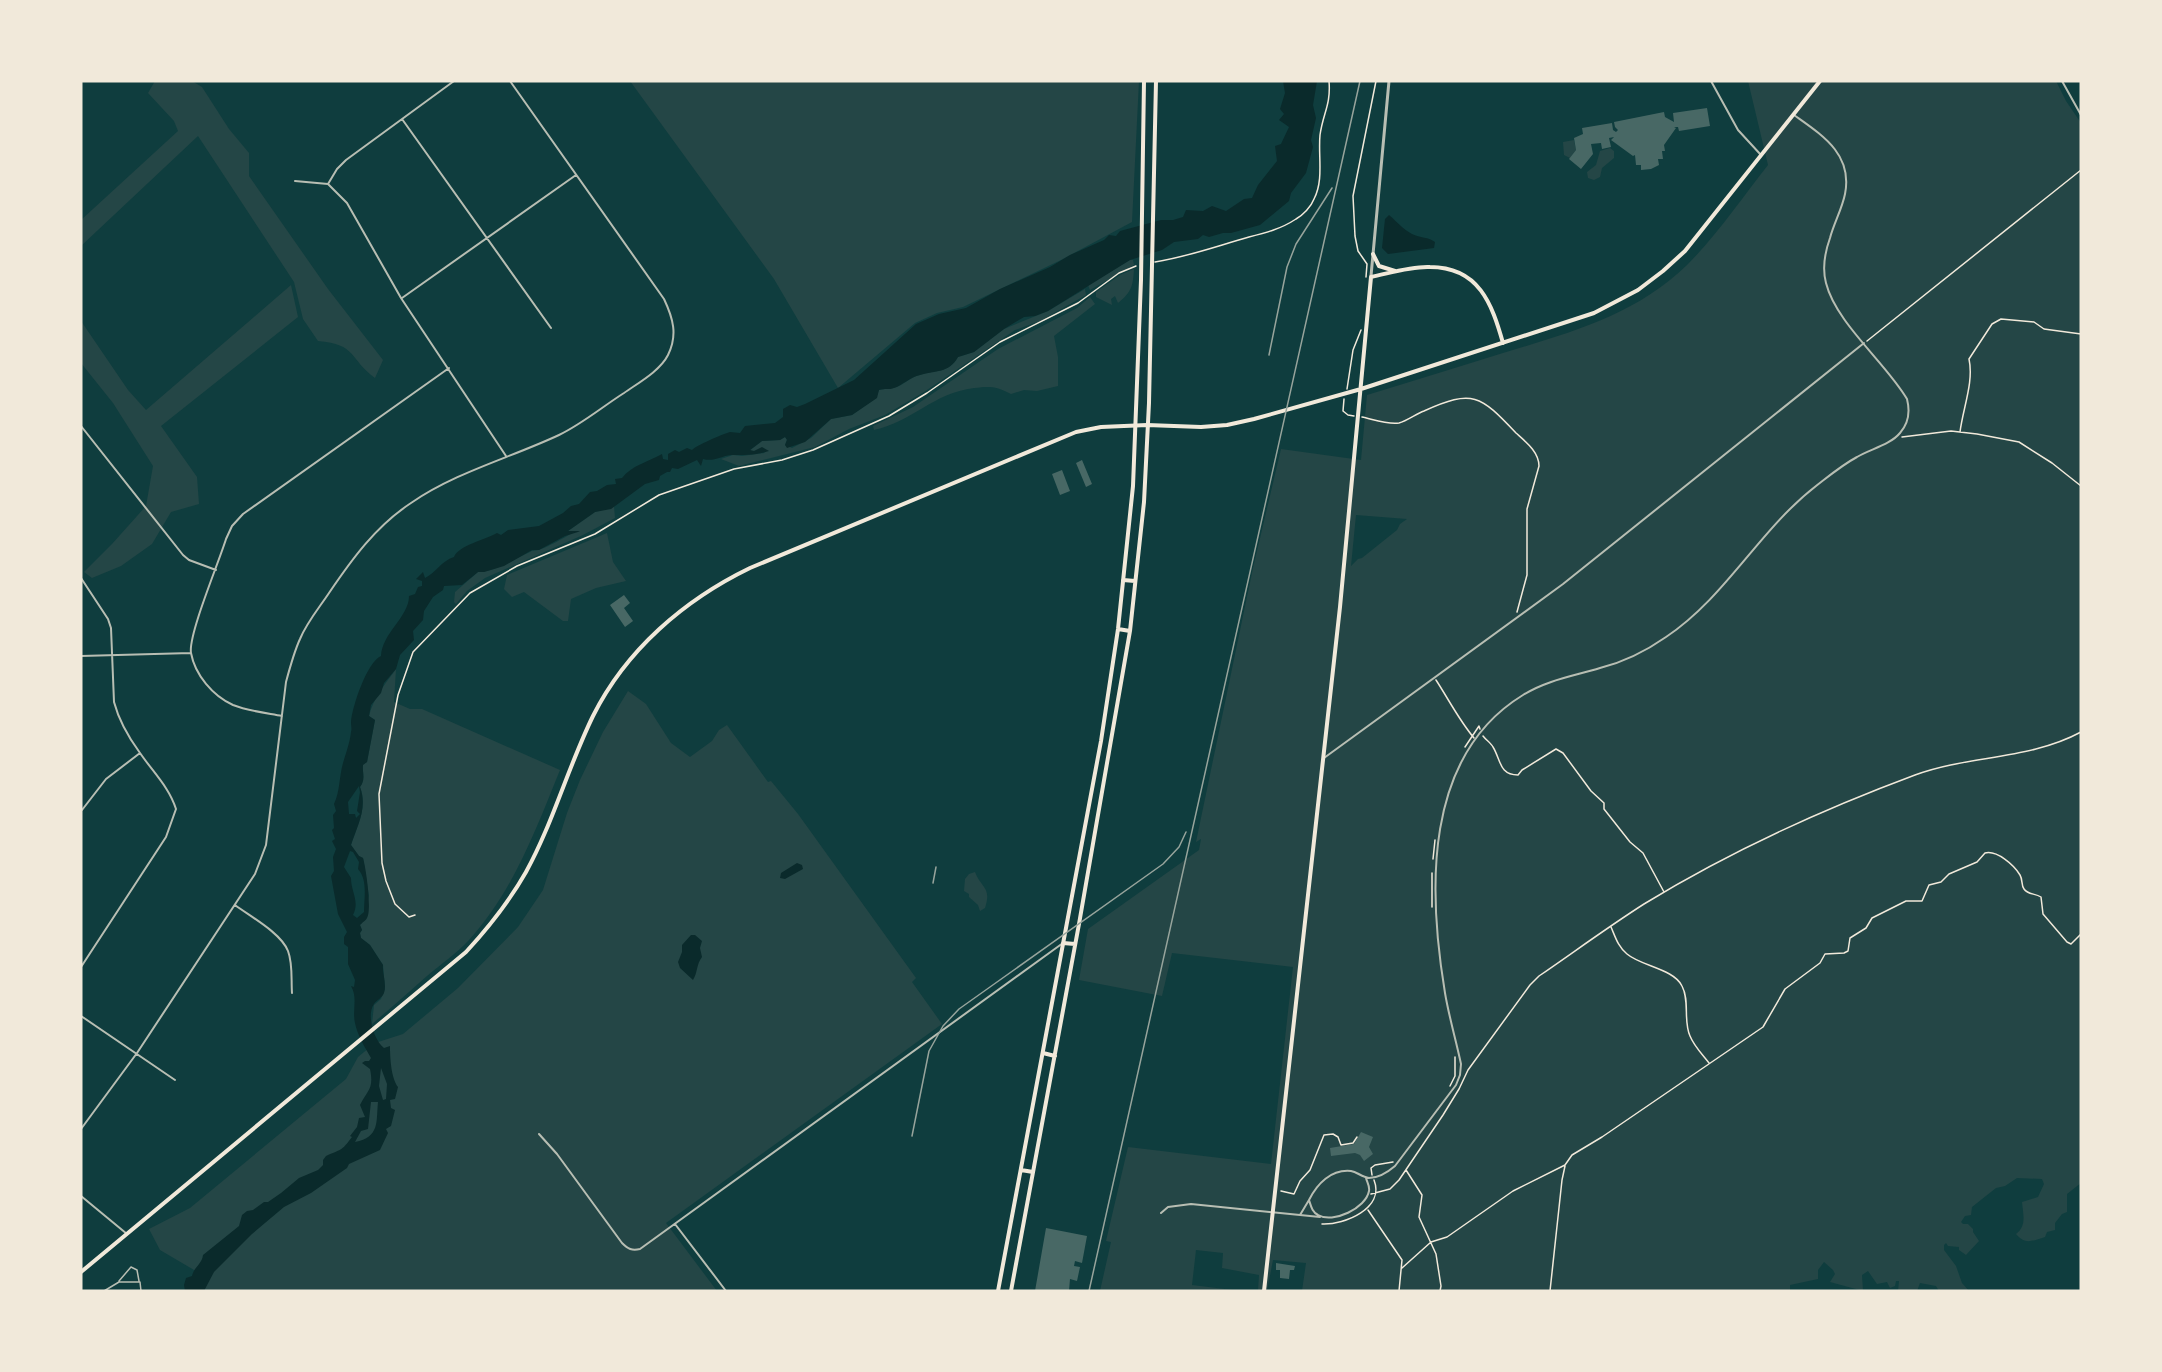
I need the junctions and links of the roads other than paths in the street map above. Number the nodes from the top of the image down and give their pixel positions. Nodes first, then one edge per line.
1 (454, 81) edge
2 (510, 81) edge
3 (1144, 81) edge
4 (1156, 81) edge
5 (1389, 81) edge
6 (1711, 81) edge
7 (1820, 81) edge
8 (2062, 81) edge
9 (1794, 115) junction
10 (2081, 115) edge
11 (402, 119) junction
12 (1762, 156) junction
13 (576, 175) junction
14 (296, 181) dead end
15 (328, 184) junction
16 (487, 238) junction
17 (1373, 254) junction
18 (1399, 271) junction
19 (1371, 277) junction
20 (401, 298) junction
21 (550, 328) dead end
22 (1503, 343) junction
23 (1864, 344) junction
24 (449, 368) junction
25 (1148, 425) junction
26 (81, 426) edge
27 (1136, 427) junction
28 (506, 456) junction
29 (216, 570) junction
30 (81, 578) edge
31 (1123, 580) junction
32 (1135, 581) junction
33 (1118, 629) junction
34 (1130, 631) junction
35 (191, 653) junction
36 (81, 656) edge
37 (112, 656) junction
38 (1106, 706) junction
39 (1118, 708) junction
40 (282, 716) junction
41 (140, 753) junction
42 (1323, 759) junction
43 (1095, 773) junction
44 (1106, 775) junction
45 (82, 810) edge
46 (1078, 866) junction
47 (1089, 868) junction
48 (235, 905) junction
49 (1063, 943) junction
50 (1075, 944) junction
51 (81, 967) edge
52 (292, 993) dead end
53 (81, 1016) edge
54 (137, 1053) junction
55 (1043, 1053) junction
56 (1055, 1056) junction
57 (175, 1080) dead end
58 (81, 1129) edge
59 (539, 1134) dead end
60 (1021, 1170) junction
61 (1033, 1172) junction
62 (1366, 1178) junction
63 (81, 1196) edge
64 (1309, 1200) junction
65 (1161, 1213) dead end
66 (1272, 1213) junction
67 (1300, 1215) junction
68 (1322, 1217) junction
69 (675, 1224) junction
70 (127, 1234) junction
71 (81, 1272) edge
72 (119, 1282) junction
73 (140, 1282) junction
74 (104, 1291) edge
75 (141, 1291) edge
76 (726, 1291) edge
77 (998, 1291) edge
78 (1011, 1291) edge
79 (1264, 1291) edge

1 - 11 street
2 - 13 street
3 - 27 main road
4 - 25 main road
5 - 17 street
6 - 12 street
7 - 9 main road
8 - 10 street
9 - 12 main road
9 - 23 street
11 - 15 street
11 - 16 street
12 - 22 main road
13 - 16 street
13 - 28 street
14 - 15 street
15 - 20 street
16 - 20 street
16 - 21 street
17 - 18 main road
17 - 19 street
18 - 19 main road
18 - 22 main road
19 - 42 main road
20 - 24 street
22 - 25 main road
23 - 42 street
23 - 62 street
24 - 28 street
24 - 29 street
25 - 27 main road
25 - 32 main road
26 - 29 street
27 - 31 main road
27 - 70 main road
28 - 40 street
29 - 35 street
30 - 37 street
31 - 32 main road
31 - 33 main road
32 - 34 main road
33 - 34 main road
33 - 38 main road
34 - 39 main road
35 - 37 street
35 - 40 street
36 - 37 street
37 - 41 street
38 - 39 main road
38 - 43 main road
39 - 44 main road
40 - 48 street
41 - 45 street
41 - 51 street
42 - 66 main road
43 - 44 main road
43 - 46 main road
44 - 47 main road
46 - 47 main road
46 - 49 main road
47 - 50 main road
48 - 52 street
48 - 54 street
49 - 50 main road
49 - 55 main road
49 - 69 street
50 - 56 main road
53 - 54 street
54 - 57 street
54 - 58 street
55 - 56 main road
55 - 60 main road
56 - 61 main road
59 - 69 street
60 - 61 main road
60 - 77 main road
61 - 78 main road
62 - 64 street
62 - 68 street
63 - 70 street
64 - 67 street
64 - 68 street
65 - 66 street
66 - 67 street
66 - 79 main road
67 - 68 street
69 - 76 street
70 - 71 main road
72 - 73 lane
72 - 73 lane
72 - 74 lane
73 - 75 lane

